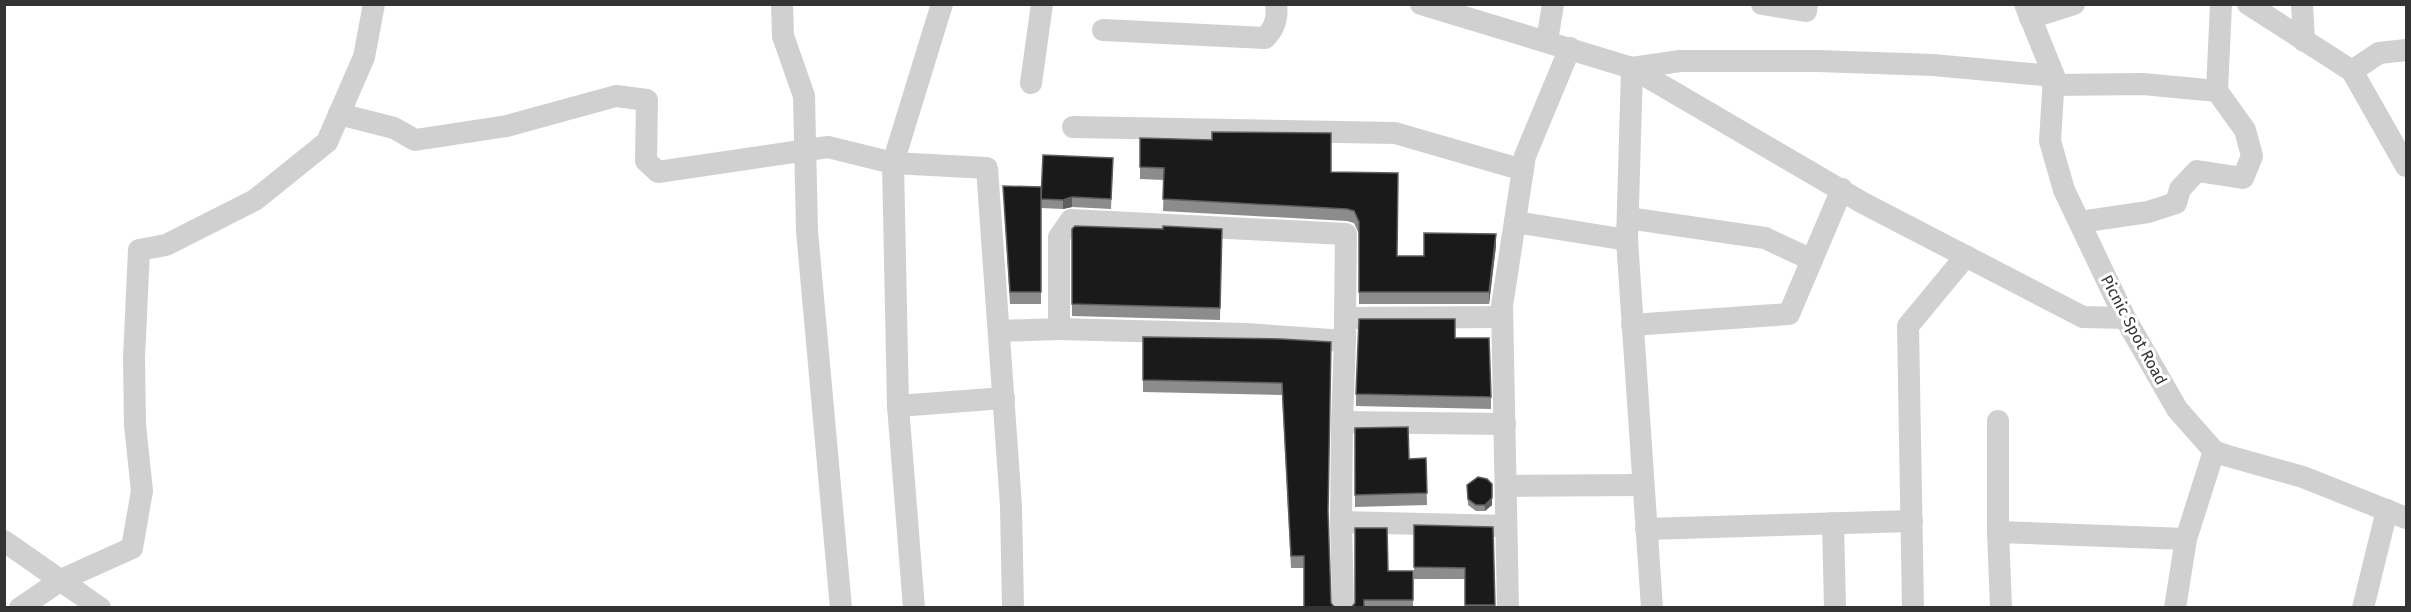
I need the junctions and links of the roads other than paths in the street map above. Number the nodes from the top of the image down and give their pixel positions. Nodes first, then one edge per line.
1 (374, 4) edge
2 (782, 4) edge
3 (942, 4) edge
4 (1042, 4) edge
5 (1276, 4) edge
6 (1421, 4) edge
7 (1553, 4) edge
8 (1762, 4) edge
9 (1807, 4) edge
10 (2074, 4) edge
11 (2221, 4) edge
12 (2248, 4) edge
13 (2302, 4) edge
14 (2028, 11) edge
15 (1103, 30) dead end
16 (2304, 40) junction
17 (1546, 41) junction
18 (1570, 48) junction
19 (2406, 50) edge
20 (1632, 68) junction
21 (2352, 71) junction
22 (2054, 80) junction
23 (1031, 83) dead end
24 (2217, 91) junction
25 (339, 114) junction
26 (1072, 127) dead end
27 (805, 151) junction
28 (893, 163) junction
29 (2406, 166) edge
30 (1523, 170) junction
31 (1842, 189) junction
32 (1515, 222) junction
33 (2080, 222) junction
34 (1628, 229) junction
35 (1966, 256) junction
36 (1812, 260) junction
37 (1502, 317) junction
38 (1345, 318) junction
39 (2125, 318) junction
40 (1632, 324) junction
41 (1059, 329) junction
42 (999, 331) junction
43 (1344, 341) junction
44 (1004, 398) junction
45 (898, 406) junction
46 (1342, 422) junction
47 (1998, 422) dead end
48 (1505, 424) junction
49 (2214, 450) junction
50 (1642, 484) junction
51 (1507, 486) junction
52 (2397, 514) edge
53 (1912, 521) junction
54 (1341, 522) junction
55 (1833, 523) junction
56 (1506, 526) junction
57 (1646, 529) junction
58 (1998, 532) junction
59 (2186, 539) junction
60 (4, 541) edge
61 (61, 580) junction
62 (20, 608) edge
63 (100, 608) edge
64 (841, 608) edge
65 (914, 608) edge
66 (1013, 608) edge
67 (1343, 608) edge
68 (1508, 608) edge
69 (1652, 608) edge
70 (1835, 608) edge
71 (1913, 608) edge
72 (2001, 608) edge
73 (2175, 608) edge
74 (2363, 608) edge

1 - 25 street
2 - 27 street
3 - 28 street
4 - 23 street
5 - 15 street
6 - 17 street
7 - 17 street
8 - 9 street
10 - 14 street
11 - 24 street
12 - 16 street
13 - 16 street
14 - 22 street, Picnic Spot Road
16 - 21 street
17 - 18 street
18 - 20 street
18 - 30 street
19 - 21 street
20 - 22 street
20 - 31 street
20 - 34 street
21 - 29 street
22 - 24 street
22 - 33 street, Picnic Spot Road
24 - 33 street
25 - 27 street
25 - 61 street
26 - 30 street
27 - 28 street
27 - 64 street
28 - 42 street
28 - 45 street
30 - 32 street
31 - 35 street
31 - 36 street
32 - 34 street
32 - 37 street
33 - 39 street, Picnic Spot Road
34 - 36 street
34 - 40 street
35 - 39 street
35 - 53 street
36 - 40 street
37 - 38 street
37 - 48 street
38 - 41 street
38 - 43 street
39 - 49 street, Picnic Spot Road
40 - 50 street
41 - 42 street
41 - 43 street
42 - 44 street
43 - 46 street
44 - 45 street
44 - 66 street
45 - 65 street
46 - 48 street
46 - 54 street
47 - 58 street
48 - 51 street
49 - 52 street, Picnic Spot Road
49 - 59 street
50 - 51 street
50 - 57 street
51 - 56 street
52 - 74 street
53 - 55 street
53 - 71 street
54 - 56 street
54 - 67 street
55 - 57 street
55 - 70 street
56 - 68 street
57 - 69 street
58 - 59 street
58 - 72 street
59 - 73 street
60 - 61 street
61 - 62 street
61 - 63 street

